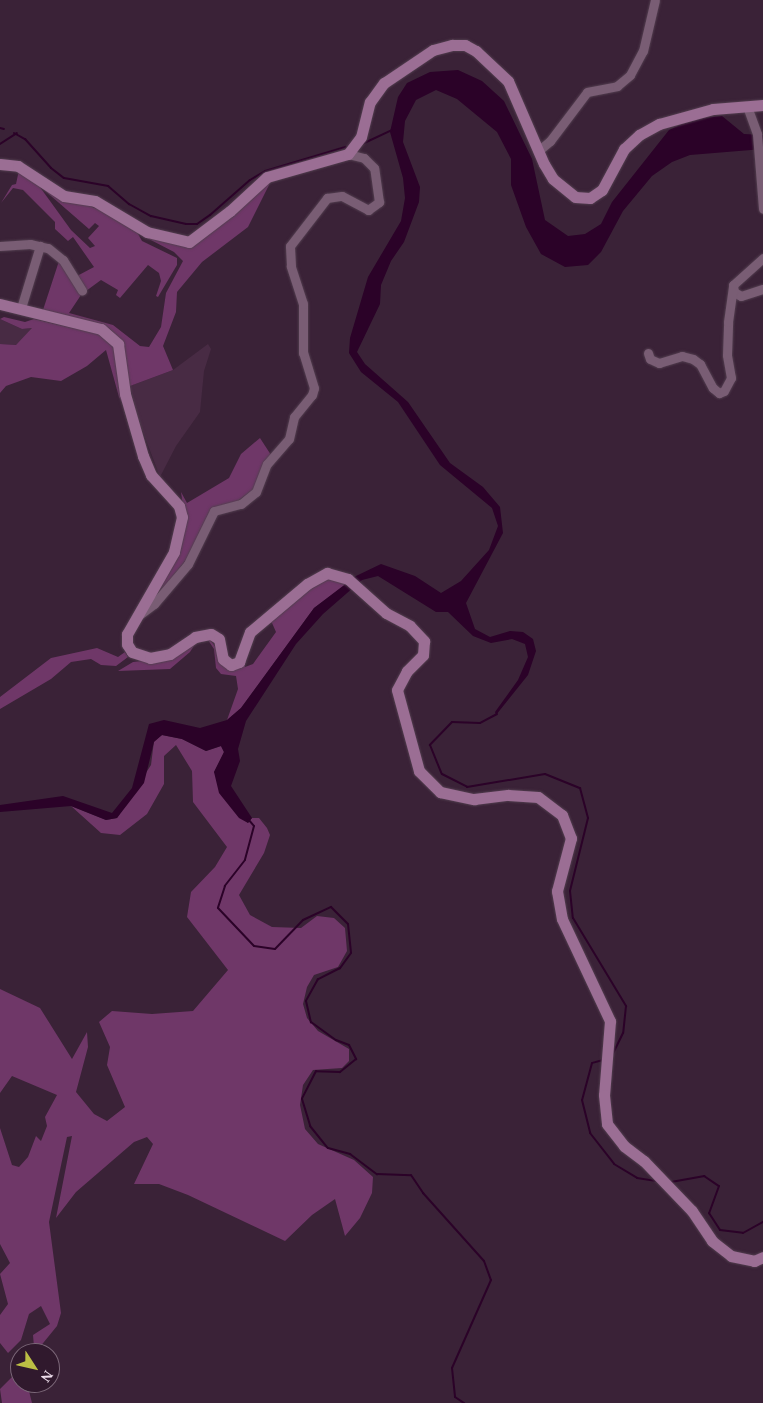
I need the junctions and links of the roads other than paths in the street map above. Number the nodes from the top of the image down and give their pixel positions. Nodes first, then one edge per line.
1 (655, 0) edge
2 (763, 105) edge
3 (748, 109) junction
4 (538, 151) junction
5 (348, 154) junction
6 (0, 164) edge
7 (763, 209) edge
8 (0, 246) edge
9 (40, 246) junction
10 (763, 258) edge
11 (733, 285) junction
12 (763, 289) edge
13 (82, 291) dead end
14 (0, 304) edge
15 (21, 308) junction
16 (648, 353) dead end
17 (133, 618) junction
18 (763, 1257) edge

1 - 4 street
2 - 3 main road
3 - 4 main road
3 - 7 street
4 - 5 main road
5 - 6 main road
5 - 17 street
8 - 9 street
9 - 13 street
9 - 15 street
10 - 11 street
11 - 12 street
11 - 16 street
14 - 15 main road
15 - 17 main road
17 - 18 main road

